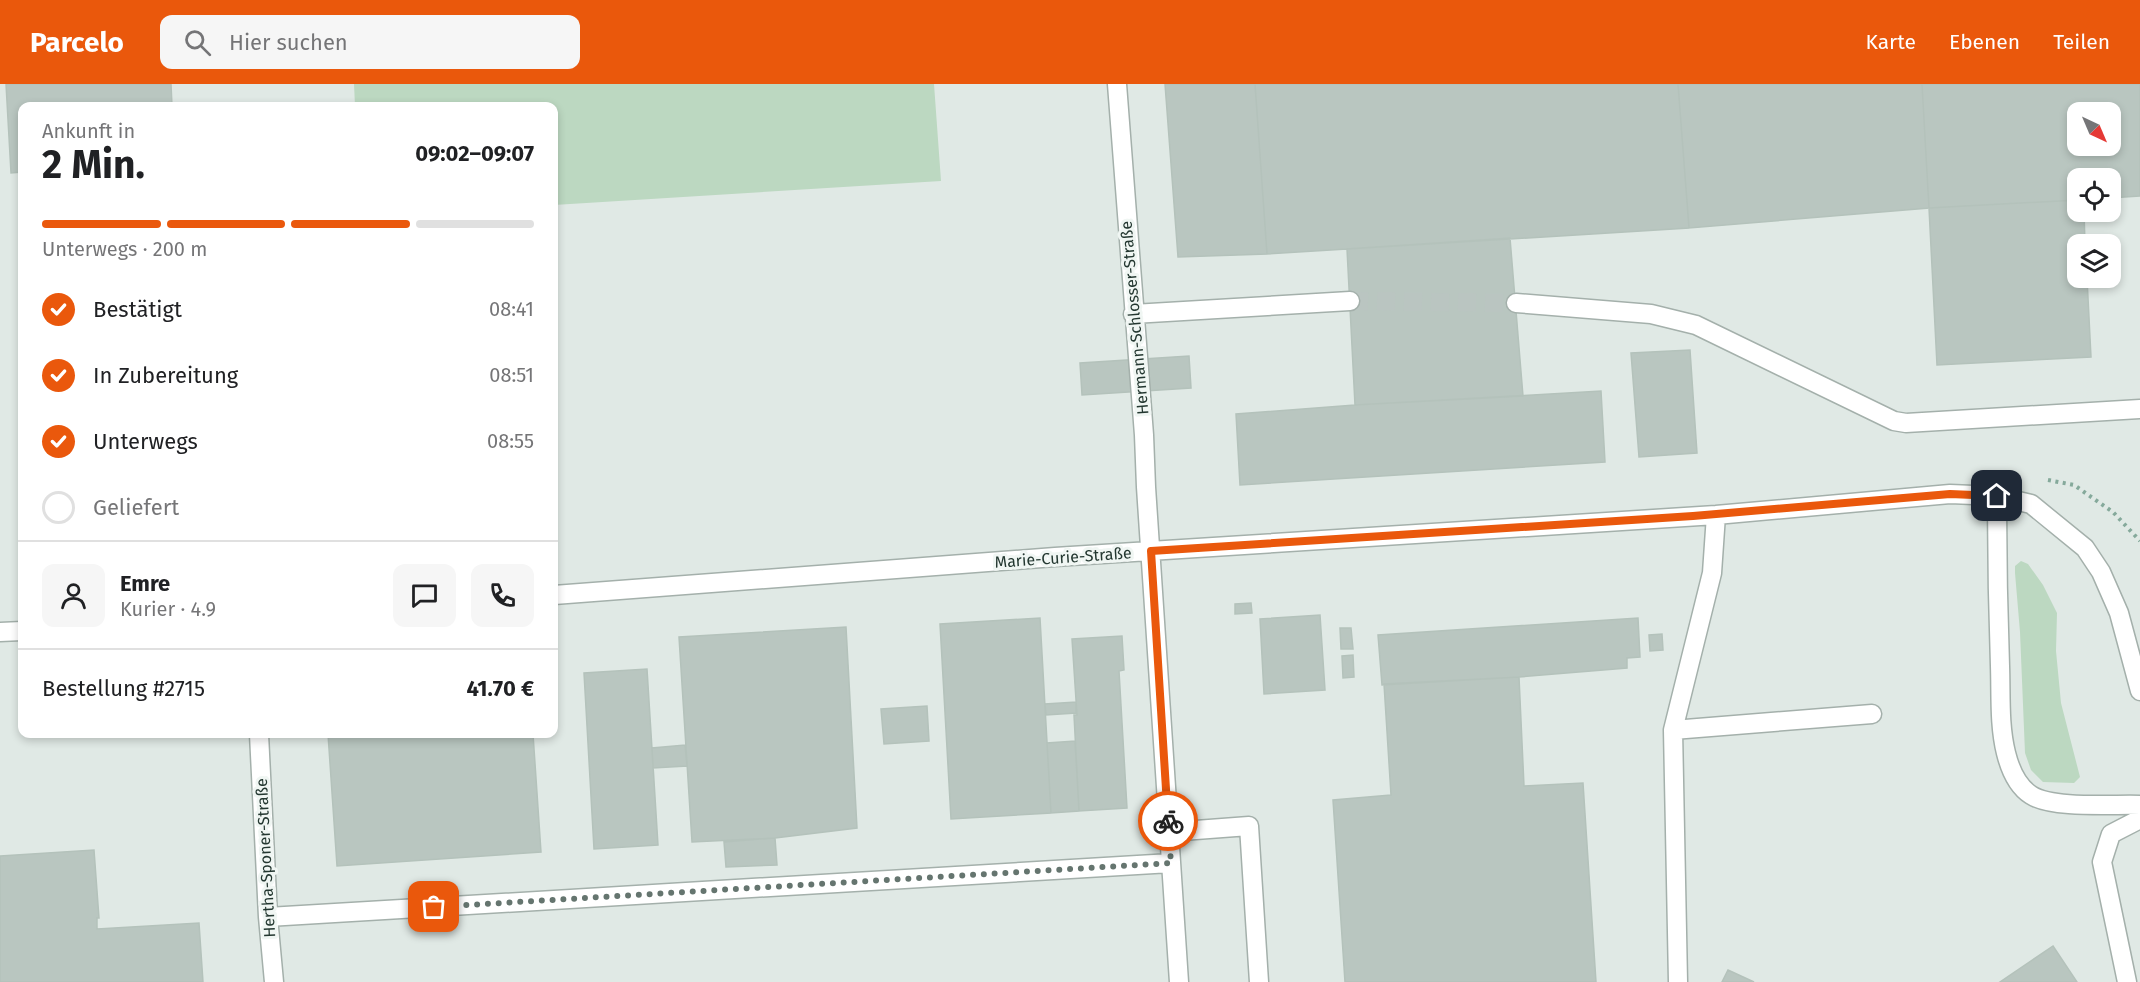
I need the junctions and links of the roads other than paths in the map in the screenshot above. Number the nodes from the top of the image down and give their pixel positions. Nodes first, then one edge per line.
1 (1117, 84) edge
2 (1350, 301) tunnel mouth
3 (1516, 303) tunnel mouth
4 (1133, 314) junction
5 (2140, 409) edge
6 (1997, 496) junction
7 (1716, 514) junction
8 (1151, 551) junction
9 (558, 595) edge
10 (18, 631) edge
11 (0, 632) edge
12 (2140, 691) edge
13 (1872, 714) dead end
14 (1673, 730) junction
15 (259, 738) edge
16 (2140, 805) edge
17 (2140, 819) edge
18 (1169, 832) junction
19 (1171, 863) junction
20 (268, 917) junction
21 (274, 982) edge
22 (1179, 982) edge
23 (1259, 982) edge
24 (1678, 982) edge
25 (2127, 982) edge

1 - 4 street, Hermann-Schlosser-Straße
2 - 4 street
3 - 5 street
4 - 8 street, Hermann-Schlosser-Straße
6 - 7 street, Marie-Curie-Straße
6 - 12 street, Marie-Curie-Straße
6 - 16 street
7 - 8 street, Marie-Curie-Straße
7 - 14 street
8 - 9 street, Marie-Curie-Straße
8 - 18 street, Hermann-Schlosser-Straße
10 - 11 street
13 - 14 street
14 - 24 street
15 - 20 street, Hertha-Sponer-Straße
17 - 25 street
18 - 19 street, Hermann-Schlosser-Straße
18 - 23 street
19 - 20 street
19 - 22 street, Hermann-Schlosser-Straße
20 - 21 street, Hertha-Sponer-Straße

